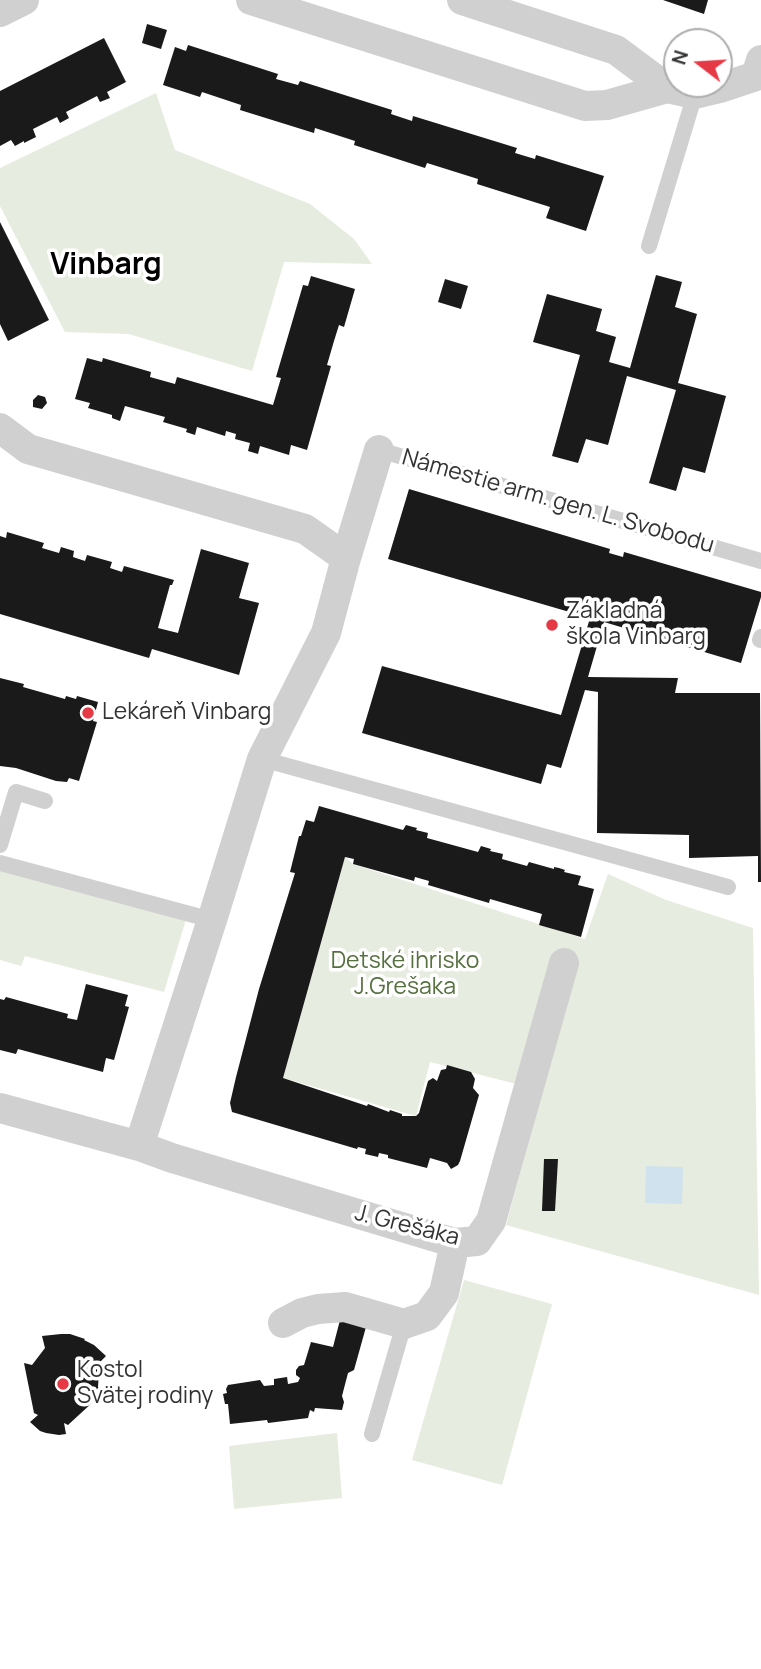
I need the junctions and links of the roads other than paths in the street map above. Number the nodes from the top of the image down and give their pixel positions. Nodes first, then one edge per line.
1 (24, 0) edge
2 (251, 0) edge
3 (462, 0) edge
4 (0, 12) edge
5 (761, 62) edge
6 (663, 79) edge
7 (733, 84) edge
8 (663, 94) edge
9 (680, 98) edge
10 (649, 246) dead end
11 (0, 428) edge
12 (379, 450) joint
13 (346, 558) junction
14 (761, 561) edge
15 (262, 759) junction
16 (45, 801) dead end
17 (0, 845) edge
18 (0, 863) edge
19 (729, 887) dead end
20 (212, 920) junction
21 (564, 963) dead end
22 (0, 1108) edge
23 (139, 1146) junction
24 (455, 1243) junction
25 (283, 1323) dead end
26 (404, 1324) junction
27 (372, 1434) dead end

1 - 4 street
2 - 8 street
3 - 6 street
5 - 7 street
9 - 10 lane
11 - 13 street
12 - 13 street, Námestie arm. gen. L. Svobodu
12 - 14 lane, Námestie arm. gen. L. Svobodu
13 - 15 street
15 - 19 lane
15 - 20 street
16 - 17 lane
18 - 20 lane
20 - 23 street
21 - 24 street, J. Grešáka
22 - 23 street, J. Grešáka
23 - 24 street, J. Grešáka
24 - 26 street
25 - 26 street
26 - 27 lane

